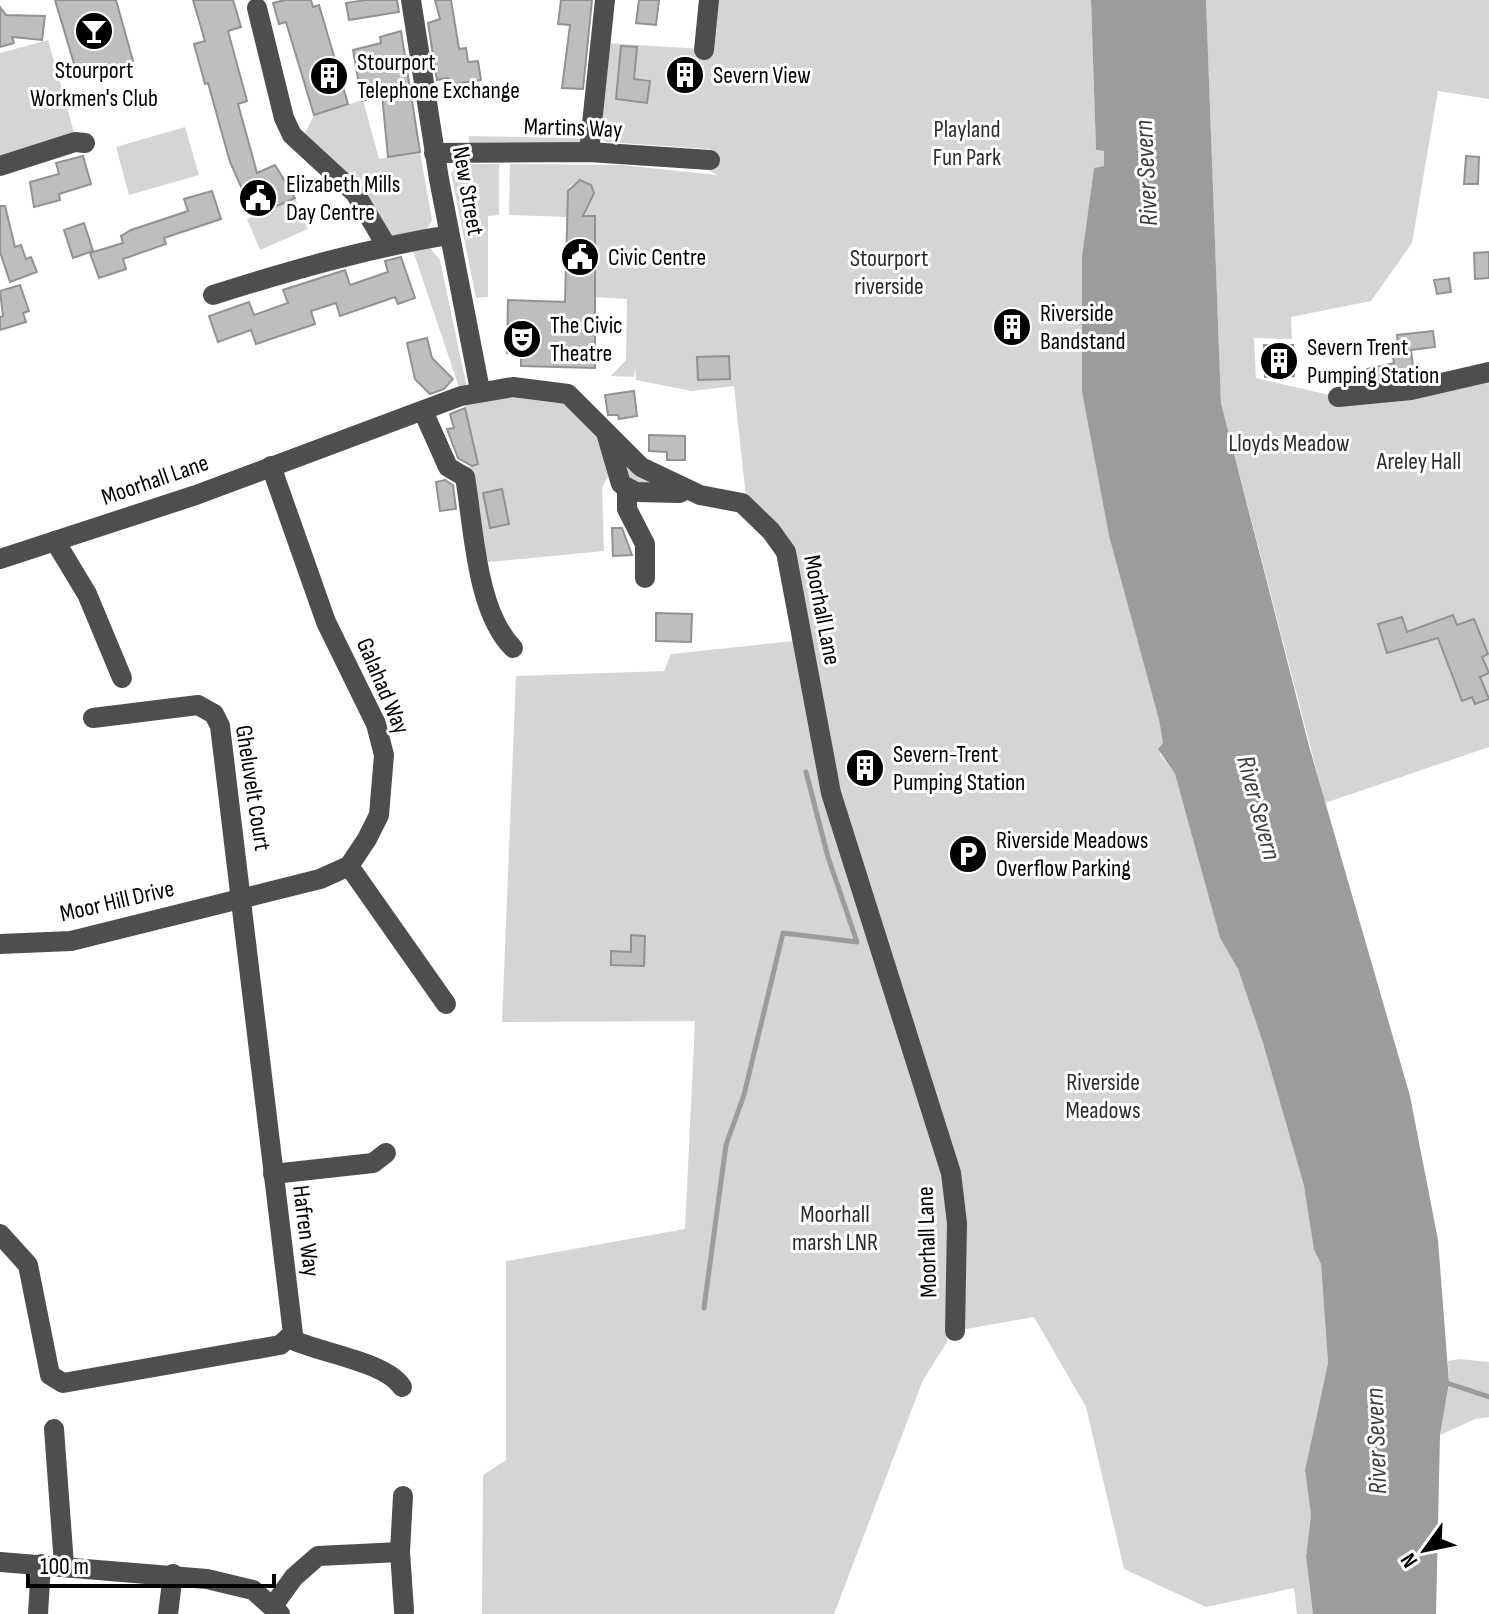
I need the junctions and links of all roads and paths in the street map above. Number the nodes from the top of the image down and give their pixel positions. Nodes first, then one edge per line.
1 (411, 0) edge
2 (605, 0) edge
3 (709, 0) edge
4 (257, 8) dead end
5 (704, 50) dead end
6 (85, 143) dead end
7 (589, 152) junction
8 (434, 153) junction
9 (710, 160) dead end
10 (0, 166) edge
11 (449, 235) junction
12 (386, 245) junction
13 (213, 295) dead end
14 (1489, 372) edge
15 (480, 390) junction
16 (1338, 397) dead end
17 (423, 411) junction
18 (607, 436) junction
19 (271, 466) junction
20 (627, 489) junction
21 (700, 495) junction
22 (55, 541) junction
23 (0, 559) edge
24 (645, 578) dead end
25 (513, 648) dead end
26 (122, 678) dead end
27 (93, 718) dead end
28 (349, 866) junction
29 (243, 898) junction
30 (0, 944) edge
31 (446, 1004) dead end
32 (386, 1153) dead end
33 (273, 1174) junction
34 (0, 1234) edge
35 (955, 1331) dead end
36 (288, 1338) junction
37 (402, 1387) dead end
38 (54, 1429) dead end
39 (403, 1496) dead end
40 (400, 1552) junction
41 (0, 1562) edge
42 (41, 1564) junction
43 (64, 1565) junction
44 (173, 1574) junction
45 (276, 1610) edge
46 (404, 1611) dead end
47 (38, 1614) edge
48 (168, 1614) edge

1 - 8 street, New Street
2 - 7 street
3 - 5 street
4 - 12 street
6 - 10 street
7 - 8 street, Martins Way
7 - 9 street, Martins Way
8 - 11 street, New Street
11 - 12 street
11 - 15 street, New Street
12 - 13 street
14 - 16 street
15 - 17 street, Moorhall Lane
15 - 18 street, Moorhall Lane
17 - 19 street, Moorhall Lane
17 - 25 street
18 - 20 street
18 - 21 street, Moorhall Lane
19 - 22 street, Moorhall Lane
19 - 28 street, Galahad Way
20 - 21 street
20 - 24 street
21 - 35 street, Moorhall Lane
22 - 23 street, Moorhall Lane
22 - 26 street
27 - 29 street, Gheluvelt Court
28 - 29 street
28 - 31 street
29 - 30 street, Moor Hill Drive
29 - 33 street, Hafren Way
32 - 33 street
33 - 36 street, Hafren Way
34 - 36 street
36 - 37 street
38 - 43 street
39 - 40 street
40 - 45 street
40 - 46 street
41 - 42 street
42 - 43 street
42 - 47 street
43 - 44 street
44 - 45 street
44 - 48 street

